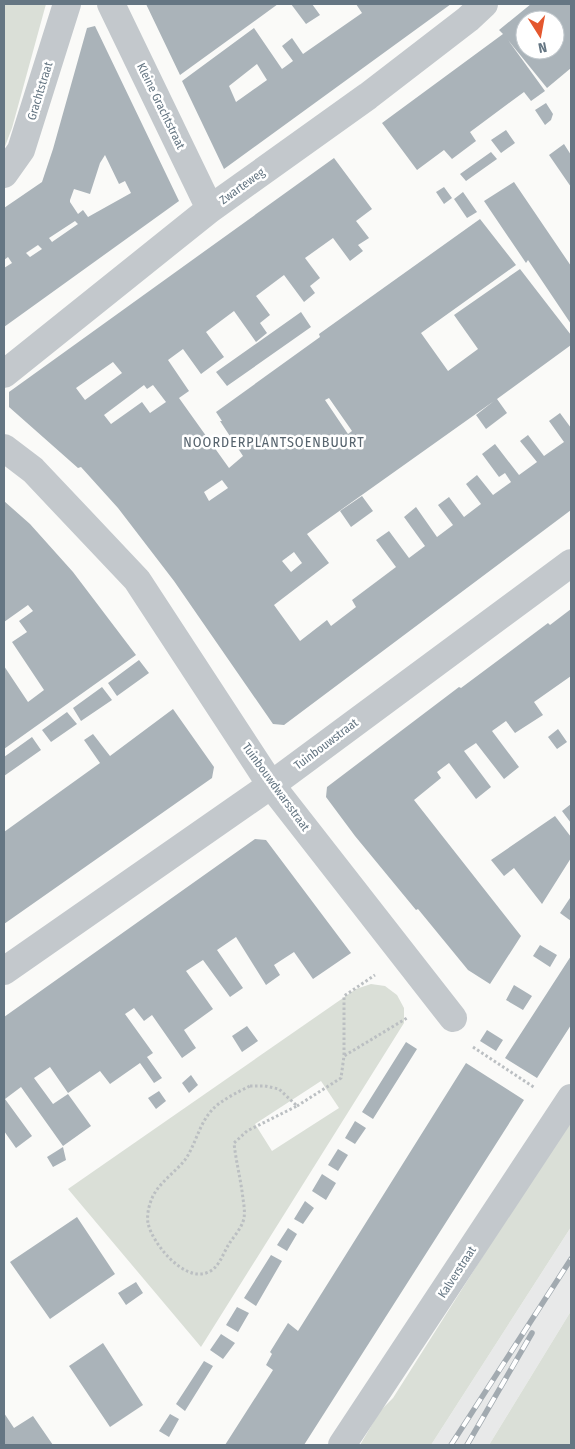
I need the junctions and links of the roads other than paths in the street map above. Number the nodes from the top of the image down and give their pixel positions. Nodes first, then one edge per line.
1 (67, 4) edge
2 (111, 4) edge
3 (484, 4) edge
4 (4, 174) edge
5 (210, 209) junction
6 (4, 374) edge
7 (4, 448) edge
8 (571, 563) edge
9 (271, 785) junction
10 (4, 972) edge
11 (446, 1009) road end
12 (568, 1103) edge
13 (342, 1445) edge

1 - 4 street, Grachtstraat
2 - 5 street, Kleine Grachtstraat
3 - 5 street, Zwarteweg
5 - 6 street, Zwarteweg
7 - 9 street, Tuinbouwdwarsstraat
8 - 9 street, Tuinbouwstraat
9 - 10 street, Tuinbouwstraat
9 - 11 street, Tuinbouwdwarsstraat
12 - 13 street, Kalverstraat

